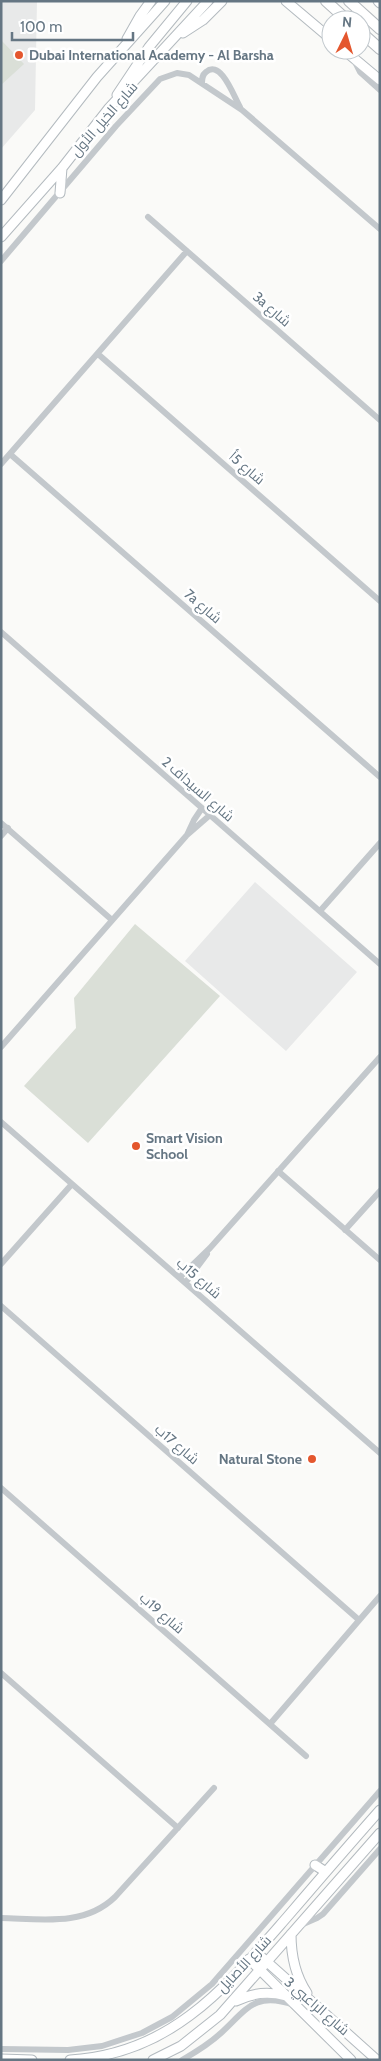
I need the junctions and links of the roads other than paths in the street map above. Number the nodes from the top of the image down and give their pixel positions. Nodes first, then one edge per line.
1 (151, 1) edge
2 (165, 1) edge
3 (187, 1) edge
4 (208, 1) edge
5 (222, 1) edge
6 (286, 1) edge
7 (326, 1) edge
8 (349, 1) edge
9 (336, 10) edge
10 (380, 29) edge
11 (321, 31) edge
12 (176, 36) junction
13 (122, 48) junction
14 (354, 60) edge
15 (356, 60) edge
16 (380, 80) edge
17 (202, 83) junction
18 (380, 90) edge
19 (109, 108) junction
20 (242, 110) junction
21 (62, 168) junction
22 (60, 192) junction
23 (1, 200) edge
24 (148, 217) dead end
25 (380, 229) edge
26 (1, 237) edge
27 (187, 251) junction
28 (1, 261) edge
29 (98, 354) junction
30 (380, 420) edge
31 (10, 454) junction
32 (1, 464) edge
33 (380, 601) edge
34 (1, 632) edge
35 (380, 777) edge
36 (202, 808) junction
37 (210, 815) junction
38 (1, 822) edge
39 (8, 828) junction
40 (187, 835) junction
41 (1, 836) edge
42 (380, 843) edge
43 (320, 911) junction
44 (112, 920) junction
45 (380, 964) edge
46 (1, 1047) edge
47 (380, 1057) edge
48 (1, 1122) edge
49 (278, 1171) junction
50 (72, 1184) junction
51 (380, 1190) edge
52 (345, 1230) junction
53 (210, 1248) junction
54 (380, 1260) edge
55 (1, 1264) edge
56 (180, 1276) junction
57 (186, 1282) junction
58 (1, 1306) edge
59 (380, 1453) edge
60 (1, 1488) edge
61 (380, 1596) edge
62 (359, 1620) junction
63 (1, 1673) edge
64 (270, 1724) junction
65 (306, 1756) dead end
66 (214, 1788) dead end
67 (380, 1792) edge
68 (380, 1810) edge
69 (178, 1828) junction
70 (380, 1833) edge
71 (380, 1850) edge
72 (316, 1865) junction
73 (326, 1872) junction
74 (1, 1918) edge
75 (300, 1925) junction
76 (291, 1934) junction
77 (256, 1952) junction
78 (249, 1959) junction
79 (268, 1962) junction
80 (261, 1970) junction
81 (286, 1996) junction
82 (231, 2003) junction
83 (315, 2004) junction
84 (295, 2006) junction
85 (128, 2044) junction
86 (1, 2049) edge
87 (1, 2059) edge
88 (32, 2060) edge
89 (70, 2060) edge
90 (153, 2060) edge
91 (182, 2060) edge
92 (351, 2060) edge
93 (378, 2060) edge

1 - 13 street
2 - 13 street, شارع الخيل الأول
3 - 19 street
4 - 12 street, شارع الخيل الأول
5 - 12 street
6 - 11 street
7 - 9 main road
8 - 10 main road
12 - 19 street, شارع الخيل الأول
13 - 23 street, شارع الخيل الأول
14 - 18 street
15 - 16 street
17 - 20 street
17 - 20 street
17 - 22 street
19 - 21 street, شارع الخيل الأول
20 - 25 street
21 - 22 street
21 - 26 street, شارع الخيل الأول
22 - 28 street
24 - 27 street, 3a شارع
27 - 29 street
27 - 30 street, 3a شارع
29 - 31 street
29 - 33 street, شارع 5أ
31 - 32 street
31 - 35 street, 7a شارع
34 - 36 street, شارع السيداف 2
36 - 37 street, شارع السيداف 2
36 - 40 street
37 - 40 street
37 - 43 street, شارع السيداف 2
38 - 39 street
39 - 41 street
39 - 44 street
40 - 44 street
42 - 43 street
43 - 45 street, شارع السيداف 2
44 - 46 street
47 - 49 street
48 - 50 street, شارع 15ب
49 - 52 street
49 - 53 street
50 - 55 street
50 - 56 street, شارع 15ب
51 - 52 street
52 - 54 street
53 - 56 street
53 - 57 street
56 - 57 street, شارع 15ب
57 - 59 street, شارع 15ب
58 - 62 street, شارع 17ب
60 - 64 street, شارع 19ب
61 - 62 street
62 - 64 street
63 - 69 street
64 - 65 street, شارع 19ب
66 - 69 street
67 - 72 street
68 - 73 street, شارع الأصايل
69 - 74 street
70 - 75 street, شارع الأصايل
71 - 75 street
72 - 73 street
72 - 85 street
73 - 77 street, شارع الأصايل
75 - 76 street, شارع الأصايل
76 - 79 street, شارع الأصايل
76 - 83 street
77 - 78 street, شارع الأصايل
77 - 79 street, شارع الراعبي 3
78 - 80 street, شارع الراعبي 3
78 - 85 street, شارع الأصايل
79 - 80 street, شارع الأصايل
79 - 83 street, شارع الراعبي 3
80 - 81 street, شارع الراعبي 3
80 - 82 street, شارع الأصايل
81 - 82 street
81 - 84 street, شارع الراعبي 3
82 - 90 street, شارع الأصايل
83 - 93 street, شارع الراعبي 3
84 - 91 street
84 - 92 street, شارع الراعبي 3
85 - 86 street
85 - 89 street, شارع الأصايل
87 - 88 street

